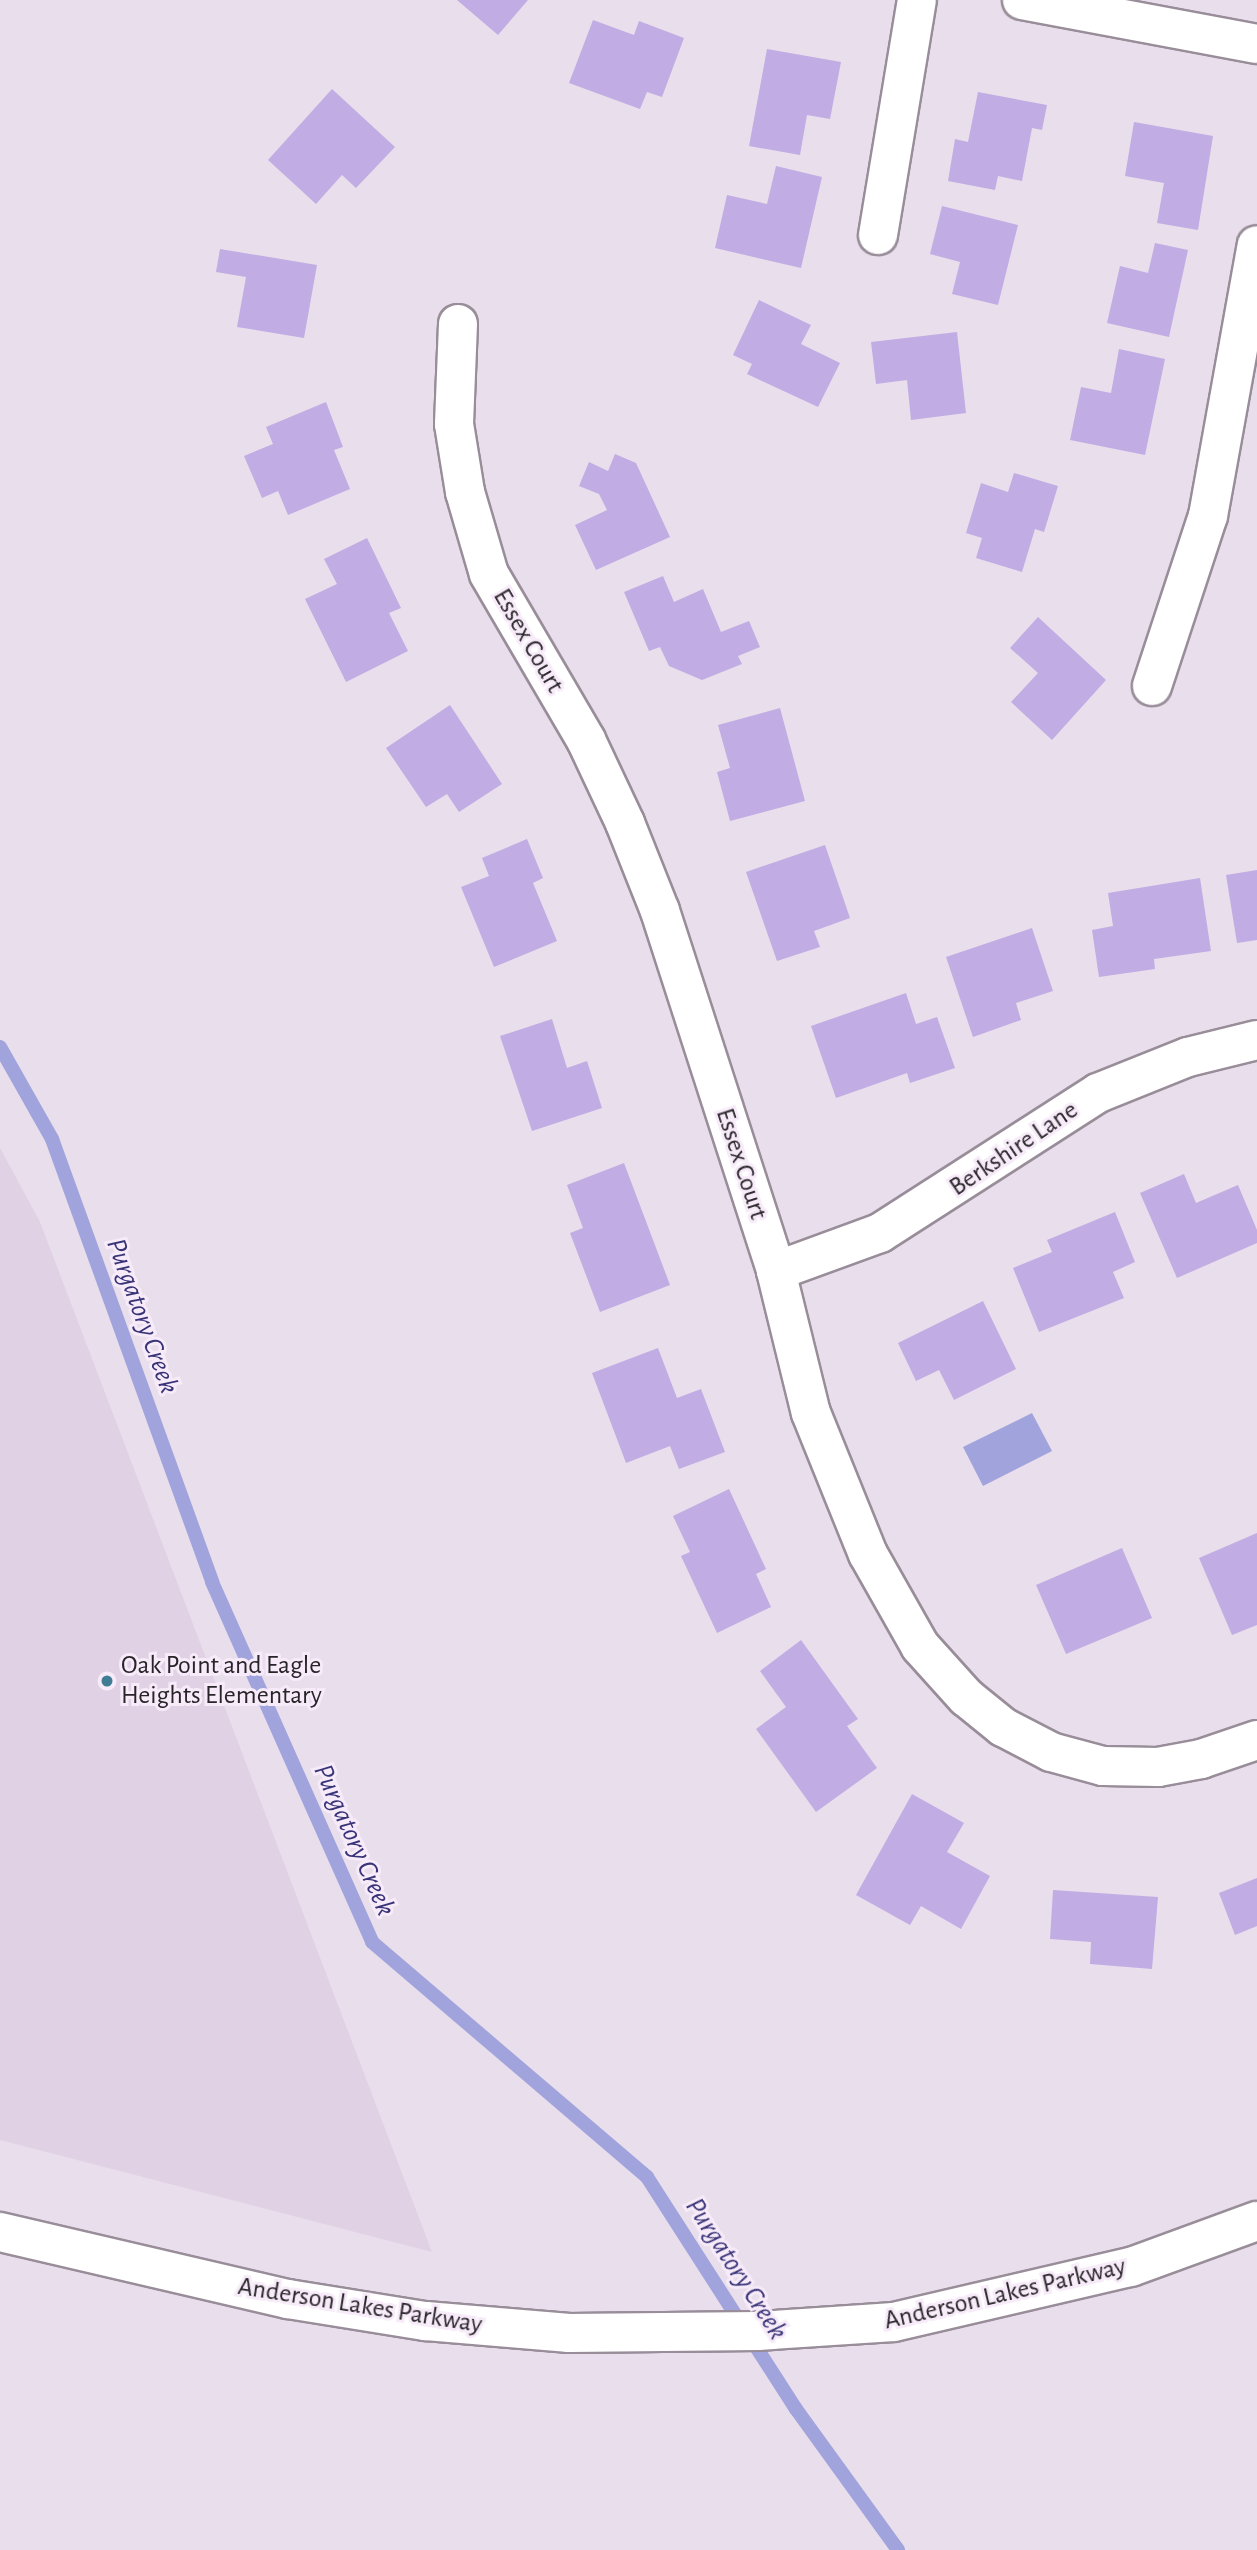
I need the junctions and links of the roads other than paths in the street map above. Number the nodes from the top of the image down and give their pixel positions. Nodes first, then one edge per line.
1 (917, 0) edge
2 (1022, 0) edge
3 (1257, 44) edge
4 (878, 235) dead end
5 (1257, 245) edge
6 (458, 324) dead end
7 (1152, 687) dead end
8 (1257, 1040) edge
9 (776, 1271) junction
10 (1257, 1740) edge
11 (1257, 2221) edge
12 (0, 2232) edge

1 - 4 street
2 - 3 street
5 - 7 street
6 - 9 street, Essex Court
8 - 9 street, Berkshire Lane
9 - 10 street, Essex Court
11 - 12 street, Anderson Lakes Parkway

